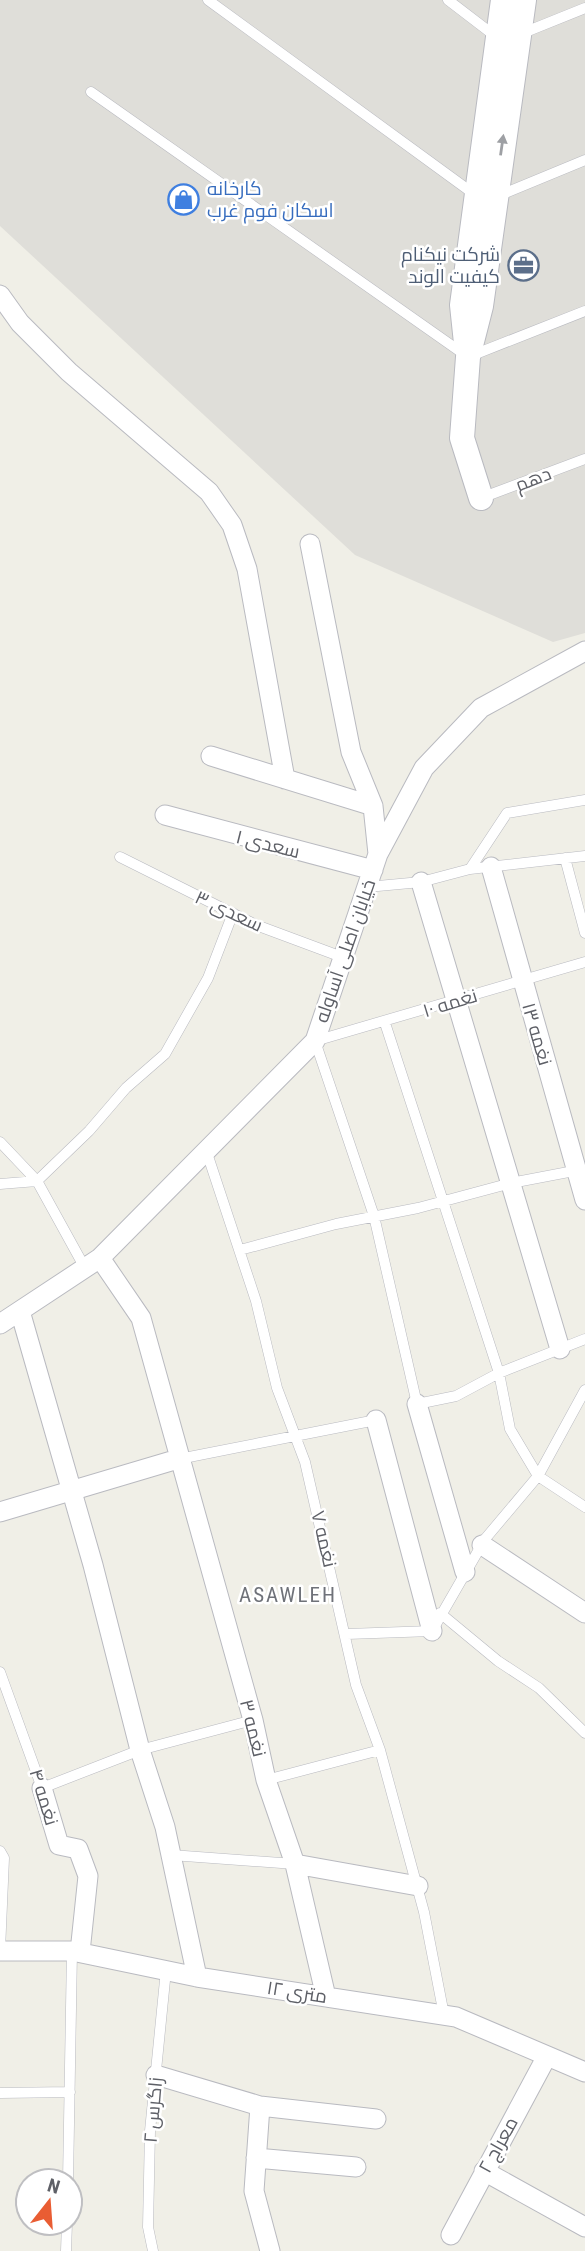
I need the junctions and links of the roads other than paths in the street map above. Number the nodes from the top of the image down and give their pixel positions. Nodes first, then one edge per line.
1 (208, 0) edge
2 (448, 0) edge
3 (503, 0) edge
4 (523, 0) edge
5 (585, 8) edge
6 (508, 37) junction
7 (91, 92) dead end
8 (585, 160) edge
9 (485, 197) junction
10 (0, 295) edge
11 (585, 311) edge
12 (468, 357) junction
13 (585, 459) edge
14 (481, 498) joint
15 (310, 544) dead end
16 (585, 651) edge
17 (211, 756) dead end
18 (285, 779) junction
19 (585, 800) edge
20 (373, 806) junction
21 (165, 815) dead end
22 (585, 856) edge
23 (120, 857) dead end
24 (565, 858) junction
25 (491, 867) junction
26 (470, 869) junction
27 (372, 870) junction
28 (421, 882) junction
29 (233, 913) junction
30 (585, 933) edge
31 (342, 957) junction
32 (585, 962) edge
33 (522, 981) junction
34 (456, 1001) junction
35 (385, 1023) junction
36 (315, 1041) junction
37 (0, 1142) edge
38 (206, 1149) junction
39 (581, 1170) edge
40 (37, 1181) junction
41 (511, 1183) junction
42 (0, 1184) edge
43 (585, 1200) edge
44 (442, 1201) junction
45 (374, 1216) junction
46 (240, 1250) junction
47 (93, 1263) junction
48 (20, 1311) junction
49 (0, 1324) edge
50 (585, 1339) edge
51 (560, 1349) junction
52 (499, 1373) junction
53 (585, 1391) edge
54 (417, 1404) junction
55 (376, 1420) joint
56 (293, 1437) junction
57 (178, 1460) junction
58 (538, 1476) junction
59 (70, 1492) junction
60 (585, 1507) edge
61 (0, 1512) edge
62 (482, 1545) junction
63 (465, 1572) junction
64 (585, 1613) edge
65 (436, 1622) junction
66 (346, 1634) junction
67 (0, 1672) edge
68 (253, 1720) junction
69 (585, 1733) edge
70 (140, 1750) junction
71 (380, 1750) junction
72 (266, 1780) junction
73 (42, 1788) junction
74 (0, 1851) edge
75 (171, 1855) junction
76 (295, 1864) junction
77 (418, 1886) junction
78 (0, 1951) edge
79 (76, 1952) junction
80 (166, 1969) junction
81 (197, 1977) junction
82 (326, 1997) junction
83 (444, 2015) junction
84 (547, 2056) junction
85 (585, 2072) edge
86 (156, 2075) junction
87 (70, 2092) junction
88 (0, 2093) edge
89 (260, 2106) junction
90 (376, 2119) dead end
91 (256, 2158) junction
92 (356, 2166) dead end
93 (68, 2167) edge
94 (484, 2171) junction
95 (585, 2227) edge
96 (451, 2235) dead end
97 (153, 2251) edge
98 (270, 2251) edge

1 - 9 lane
2 - 6 lane
3 - 6 street
4 - 6 street
5 - 6 lane
6 - 9 street
7 - 12 lane
8 - 9 lane
9 - 12 street
10 - 18 street
11 - 12 lane
12 - 14 street
13 - 14 lane, دهم
15 - 20 street
16 - 27 street, خیابان اصلی آساوله
17 - 18 street
18 - 20 street
19 - 26 lane
20 - 27 street
21 - 27 street, سعدی ۱
22 - 24 lane
23 - 29 lane, سعدی ۳
24 - 25 lane
24 - 30 lane
25 - 26 lane
25 - 33 street, نغمه ۱۳
26 - 28 lane
27 - 28 lane
27 - 31 street, خیابان اصلی آساوله
28 - 34 street
29 - 31 lane, سعدی ۳
29 - 40 lane
31 - 36 street, خیابان اصلی آساوله
32 - 33 lane, نغمه ۱۰
33 - 34 lane, نغمه ۱۰
33 - 39 street, نغمه ۱۳
34 - 35 lane, نغمه ۱۰
34 - 41 street
35 - 36 lane, نغمه ۱۰
35 - 44 lane
36 - 38 street, خیابان اصلی آساوله
36 - 45 lane
37 - 40 lane
38 - 46 lane, نغمه ۷
38 - 47 street, خیابان اصلی آساوله
39 - 41 lane
39 - 43 street, نغمه ۱۳
40 - 42 lane
40 - 47 lane
41 - 44 lane
41 - 51 street
44 - 45 lane
44 - 52 lane
45 - 46 lane
45 - 54 lane
46 - 56 lane, نغمه ۷
47 - 48 street, خیابان اصلی آساوله
47 - 57 street
48 - 49 street, خیابان اصلی آساوله
48 - 59 street
50 - 51 lane
51 - 52 lane
52 - 54 lane
52 - 58 lane
53 - 58 lane
54 - 63 street
55 - 56 lane
55 - 65 street
56 - 57 lane
56 - 66 lane, نغمه ۷
57 - 59 street
57 - 68 street, نغمه ۳
58 - 60 lane
58 - 62 lane
59 - 61 street
59 - 70 street
62 - 63 lane
62 - 64 street
63 - 65 lane
65 - 66 lane
65 - 69 lane
66 - 71 lane, نغمه ۷
67 - 73 lane, نغمه ۴
68 - 70 lane
68 - 72 street, نغمه ۳
70 - 73 lane
70 - 75 street
71 - 72 lane
71 - 77 lane, نغمه ۷
72 - 76 street, نغمه ۳
73 - 79 street, نغمه ۴
74 - 78 lane
75 - 76 lane
75 - 81 street
76 - 77 street
76 - 82 street, نغمه ۳
77 - 83 lane, نغمه ۷
78 - 79 street, ۱۲ متری
79 - 80 street, ۱۲ متری
79 - 87 lane
80 - 81 street, ۱۲ متری
80 - 86 lane, زاگرس ۲
81 - 82 street, ۱۲ متری
82 - 83 street, ۱۲ متری
83 - 84 street, ۱۲ متری
84 - 85 street, ۱۲ متری
84 - 94 street, معراج ۲
86 - 89 street
86 - 97 lane, زاگرس ۲
87 - 88 lane
87 - 93 lane
89 - 90 street
89 - 91 street
91 - 92 street
91 - 98 street
94 - 95 street
94 - 96 street, معراج ۲

